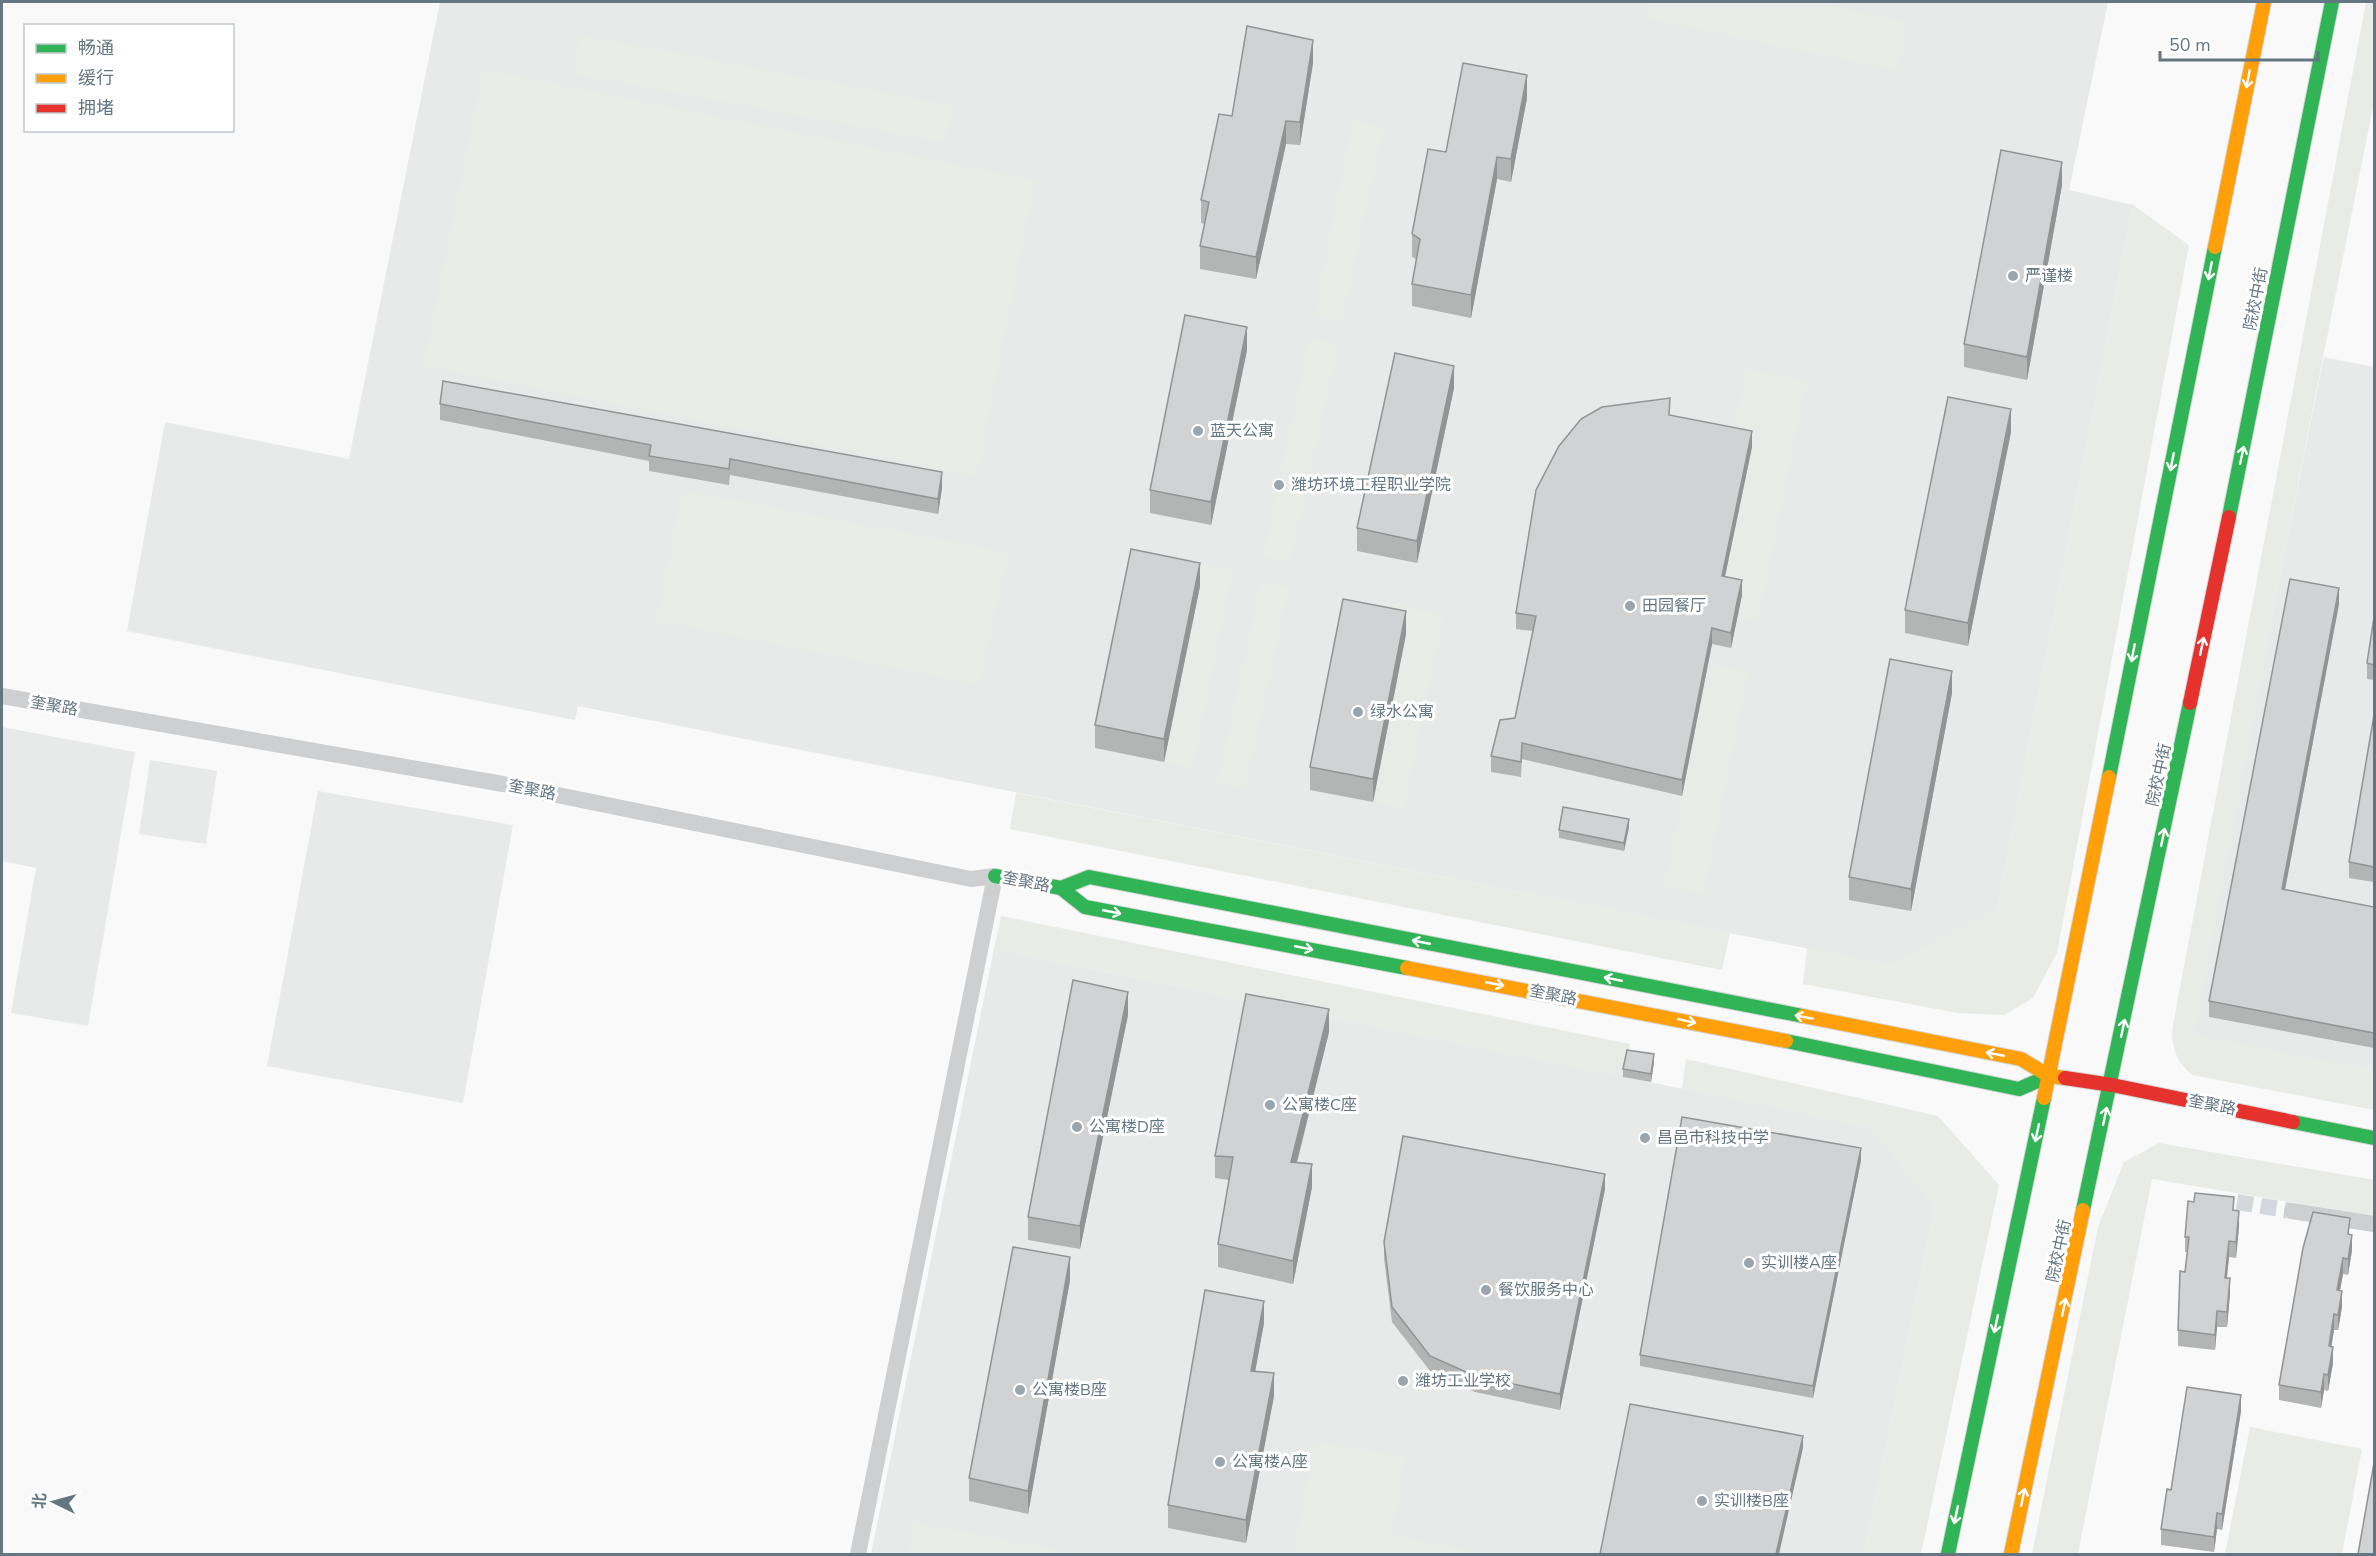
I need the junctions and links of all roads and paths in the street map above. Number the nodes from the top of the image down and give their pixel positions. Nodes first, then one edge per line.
1 (2264, 2) edge
2 (2332, 2) edge
3 (2, 696) edge
4 (995, 876) junction
5 (1061, 888) junction
6 (2049, 1076) junction
7 (2112, 1085) junction
8 (2374, 1138) edge
9 (2292, 1211) tunnel mouth
10 (2374, 1224) edge
11 (858, 1554) edge
12 (1948, 1554) edge
13 (2011, 1554) edge

1 -> 6 main road
7 -> 2 main road, 院校中街
3 - 4 street, 奎聚路
4 - 5 main road, 奎聚路
4 - 11 street
6 -> 5 main road, 奎聚路
5 -> 6 main road, 奎聚路
6 - 7 main road, 奎聚路
6 -> 12 main road
7 - 8 main road, 奎聚路
13 -> 7 main road, 院校中街
9 - 10 street

